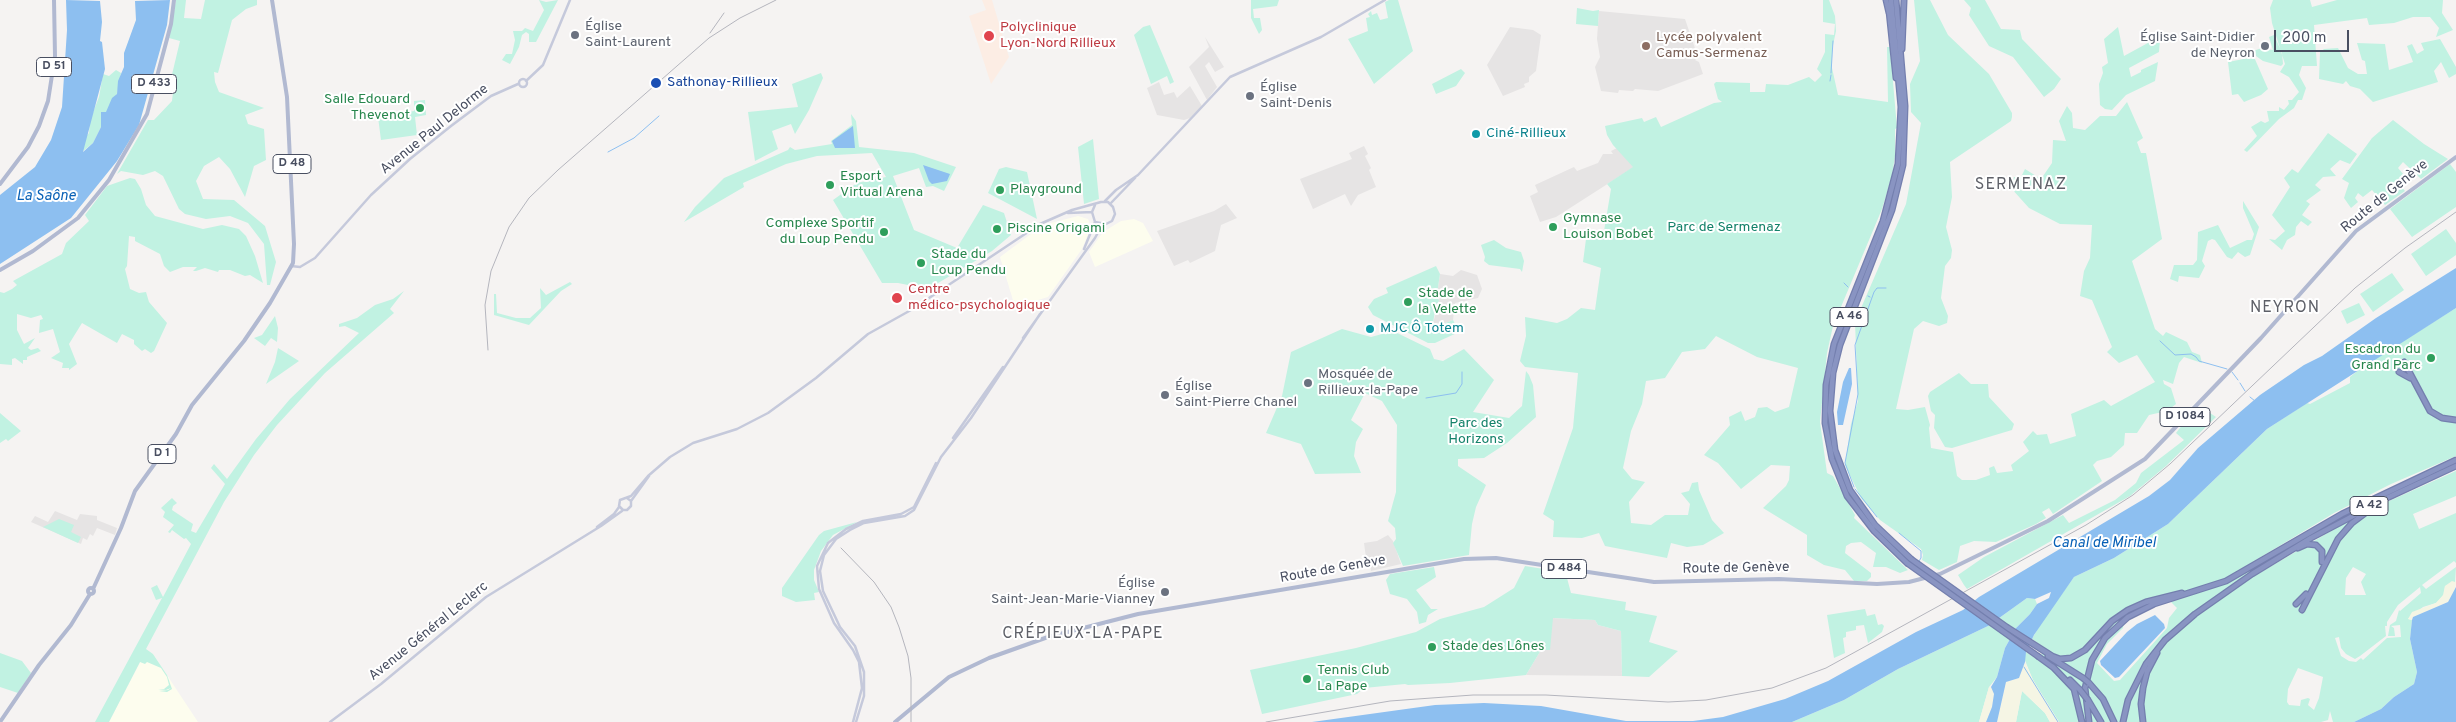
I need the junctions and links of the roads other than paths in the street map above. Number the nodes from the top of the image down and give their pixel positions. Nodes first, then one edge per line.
1 (54, 0) edge
2 (174, 0) edge
3 (272, 0) edge
4 (570, 0) edge
5 (1386, 0) edge
6 (1889, 0) edge
7 (1896, 0) edge
8 (1904, 0) edge
9 (1901, 55) junction
10 (526, 81) junction
11 (518, 84) junction
12 (1900, 138) junction
13 (2456, 157) edge
14 (1135, 178) junction
15 (0, 184) edge
16 (1105, 202) junction
17 (1110, 204) junction
18 (1095, 205) junction
19 (1092, 212) junction
20 (1066, 213) junction
21 (1096, 222) junction
22 (1102, 224) junction
23 (1082, 255) junction
24 (291, 266) junction
25 (0, 270) edge
26 (2404, 362) dead end
27 (1004, 366) junction
28 (2399, 372) dead end
29 (2456, 420) edge
30 (2456, 459) edge
31 (2456, 466) edge
32 (2450, 468) junction
33 (653, 471) junction
34 (933, 472) junction
35 (627, 498) junction
36 (631, 501) junction
37 (619, 506) junction
38 (623, 510) junction
39 (594, 530) junction
40 (2285, 553) junction
41 (2234, 577) junction
42 (1889, 584) joint
43 (2296, 604) dead end
44 (2302, 610) dead end
45 (2179, 627) junction
46 (2042, 653) junction
47 (2053, 667) junction
48 (0, 722) edge
49 (330, 722) edge
50 (855, 722) edge
51 (895, 722) edge
52 (2082, 722) edge
53 (2089, 722) edge
54 (2101, 722) edge
55 (2114, 722) edge
56 (2123, 722) edge
57 (2143, 722) edge

1 - 15 main road, D 51
2 - 25 main road, D 433
3 - 24 main road, D 48
4 - 10 main road
5 - 14 main road
6 - 12 highway
6 - 12 highway, A 46
7 - 9 highway, A 46
8 - 9 highway
9 - 46 highway, A 46, bridge
10 - 11 main road
10 - 11 main road
11 - 24 main road, Avenue Paul Delorme
12 - 46 highway, A 46, bridge
13 - 42 main road, Route de Genève / D 1084
14 - 16 main road
14 - 17 main road
16 - 17 main road
16 - 18 main road
17 - 22 main road
18 - 19 main road
18 - 20 main road
19 - 20 main road
19 - 21 main road
20 - 33 main road
21 - 22 main road
21 - 23 main road
22 - 23 main road
23 - 27 main road
24 - 48 main road, D 1
26 - 29 highway
27 - 34 main road
27 - 34 main road
28 - 29 highway
30 - 41 highway, A 42
31 - 32 highway, A 42
32 - 40 highway, A 42
32 - 44 highway
33 - 35 main road
33 - 36 main road
34 - 50 main road
35 - 36 main road
35 - 37 main road
36 - 38 main road
37 - 38 main road
37 - 39 main road
38 - 39 main road
39 - 49 main road, Avenue Général Leclerc
40 - 43 highway
40 - 45 highway, A 42
41 - 46 highway
41 - 53 highway, A 42
42 - 51 main road, Route de Genève / D 484
45 - 56 highway, A 42
45 - 57 highway
46 - 47 highway, A 46
46 - 55 highway, A 46, bridge
47 - 52 highway
47 - 54 highway, A 46, bridge

